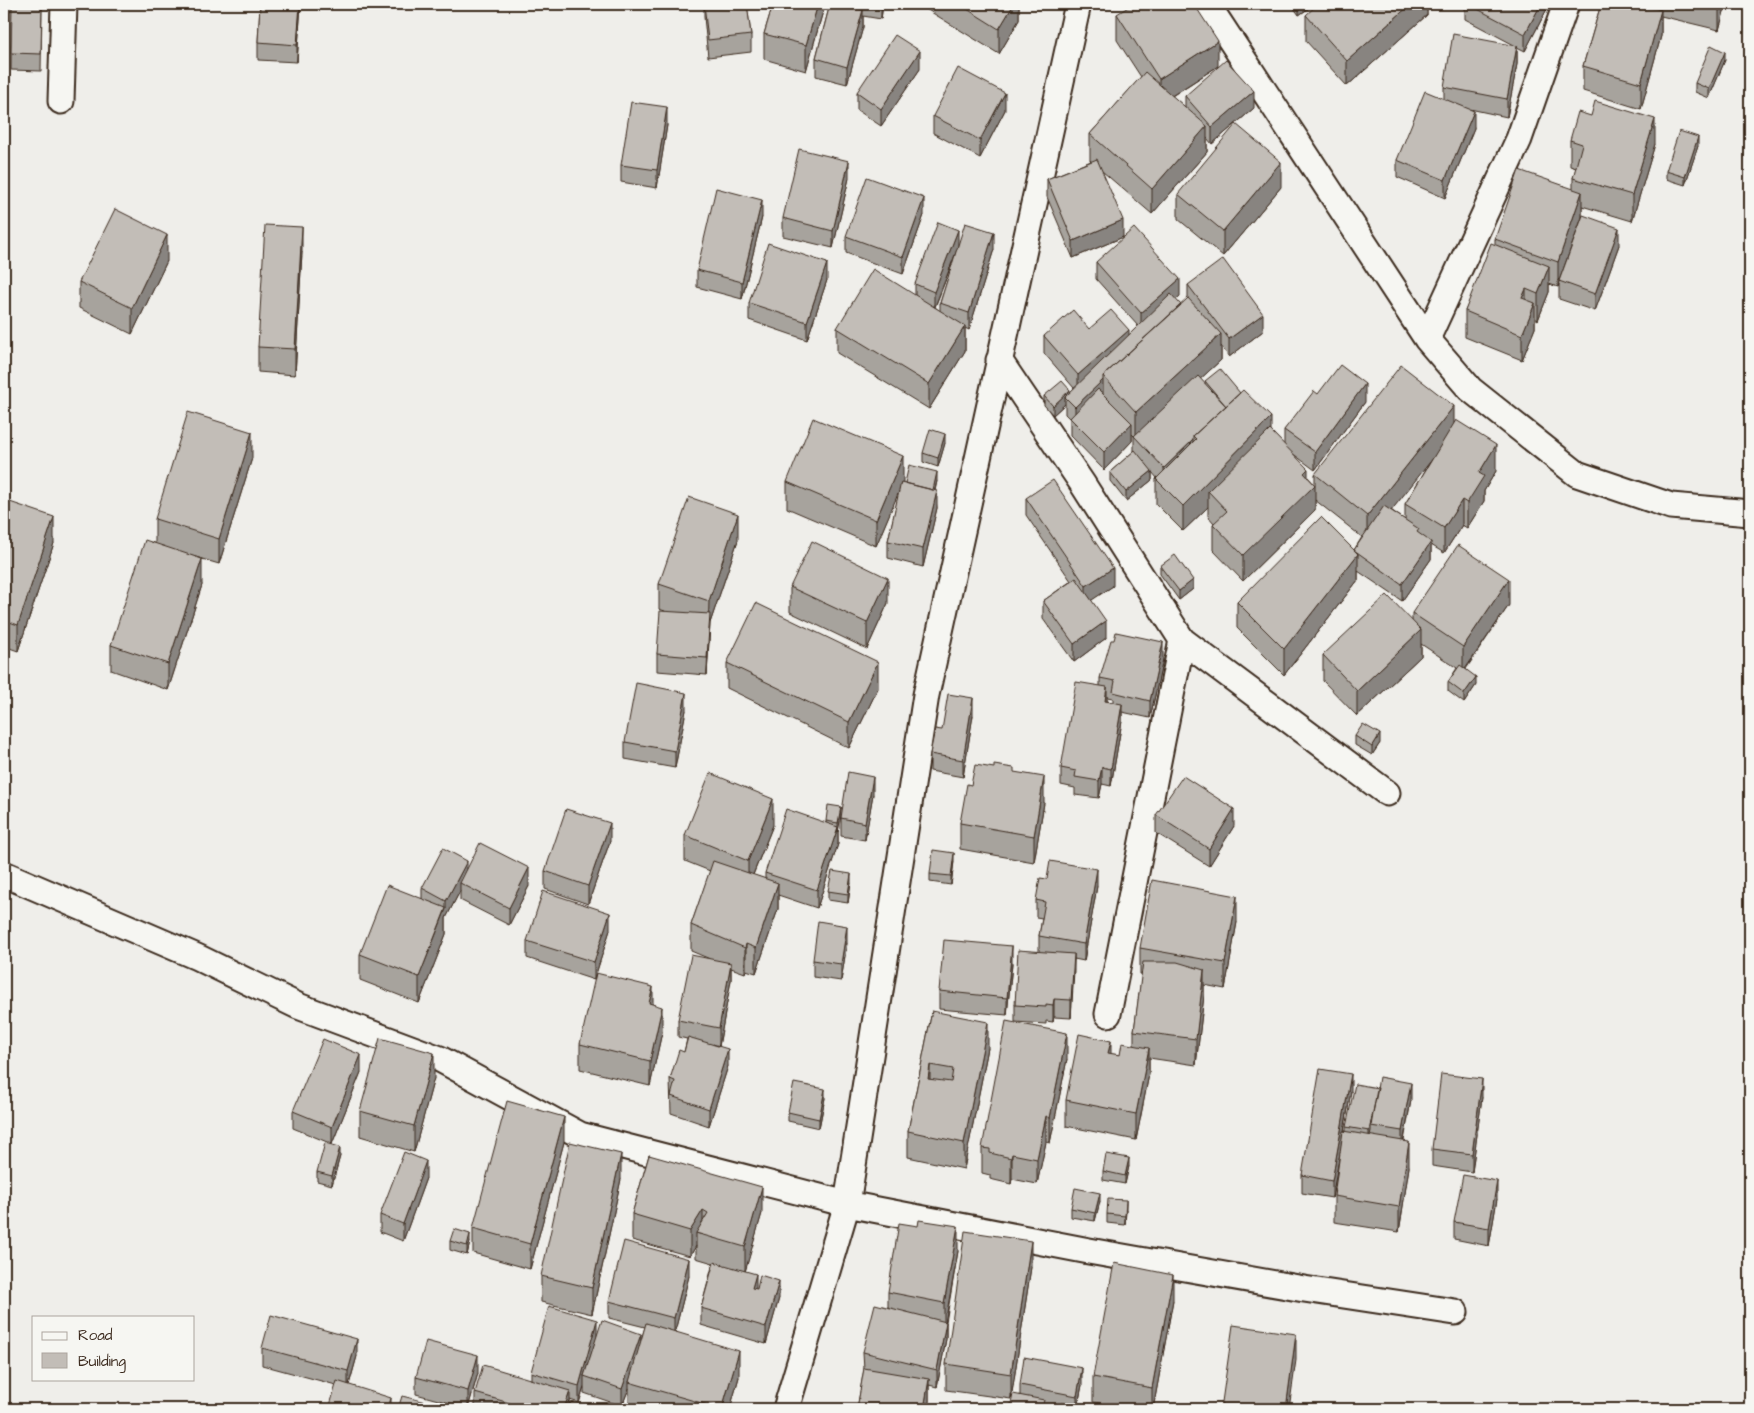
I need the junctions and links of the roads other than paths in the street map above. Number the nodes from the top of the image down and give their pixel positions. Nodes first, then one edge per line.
1 (64, 4) edge
2 (1078, 4) edge
3 (1207, 4) edge
4 (1566, 4) edge
5 (61, 101) dead end
6 (1428, 339) junction
7 (999, 360) junction
8 (1750, 513) edge
9 (1182, 640) junction
10 (1387, 793) dead end
11 (4, 874) edge
12 (1108, 1014) dead end
13 (847, 1204) junction
14 (1455, 1312) dead end
15 (786, 1409) edge

1 - 5 street
2 - 7 street
3 - 6 street
4 - 6 street
6 - 8 street
7 - 9 street
7 - 13 street
9 - 10 street
9 - 12 street
11 - 13 street
13 - 14 street
13 - 15 street

